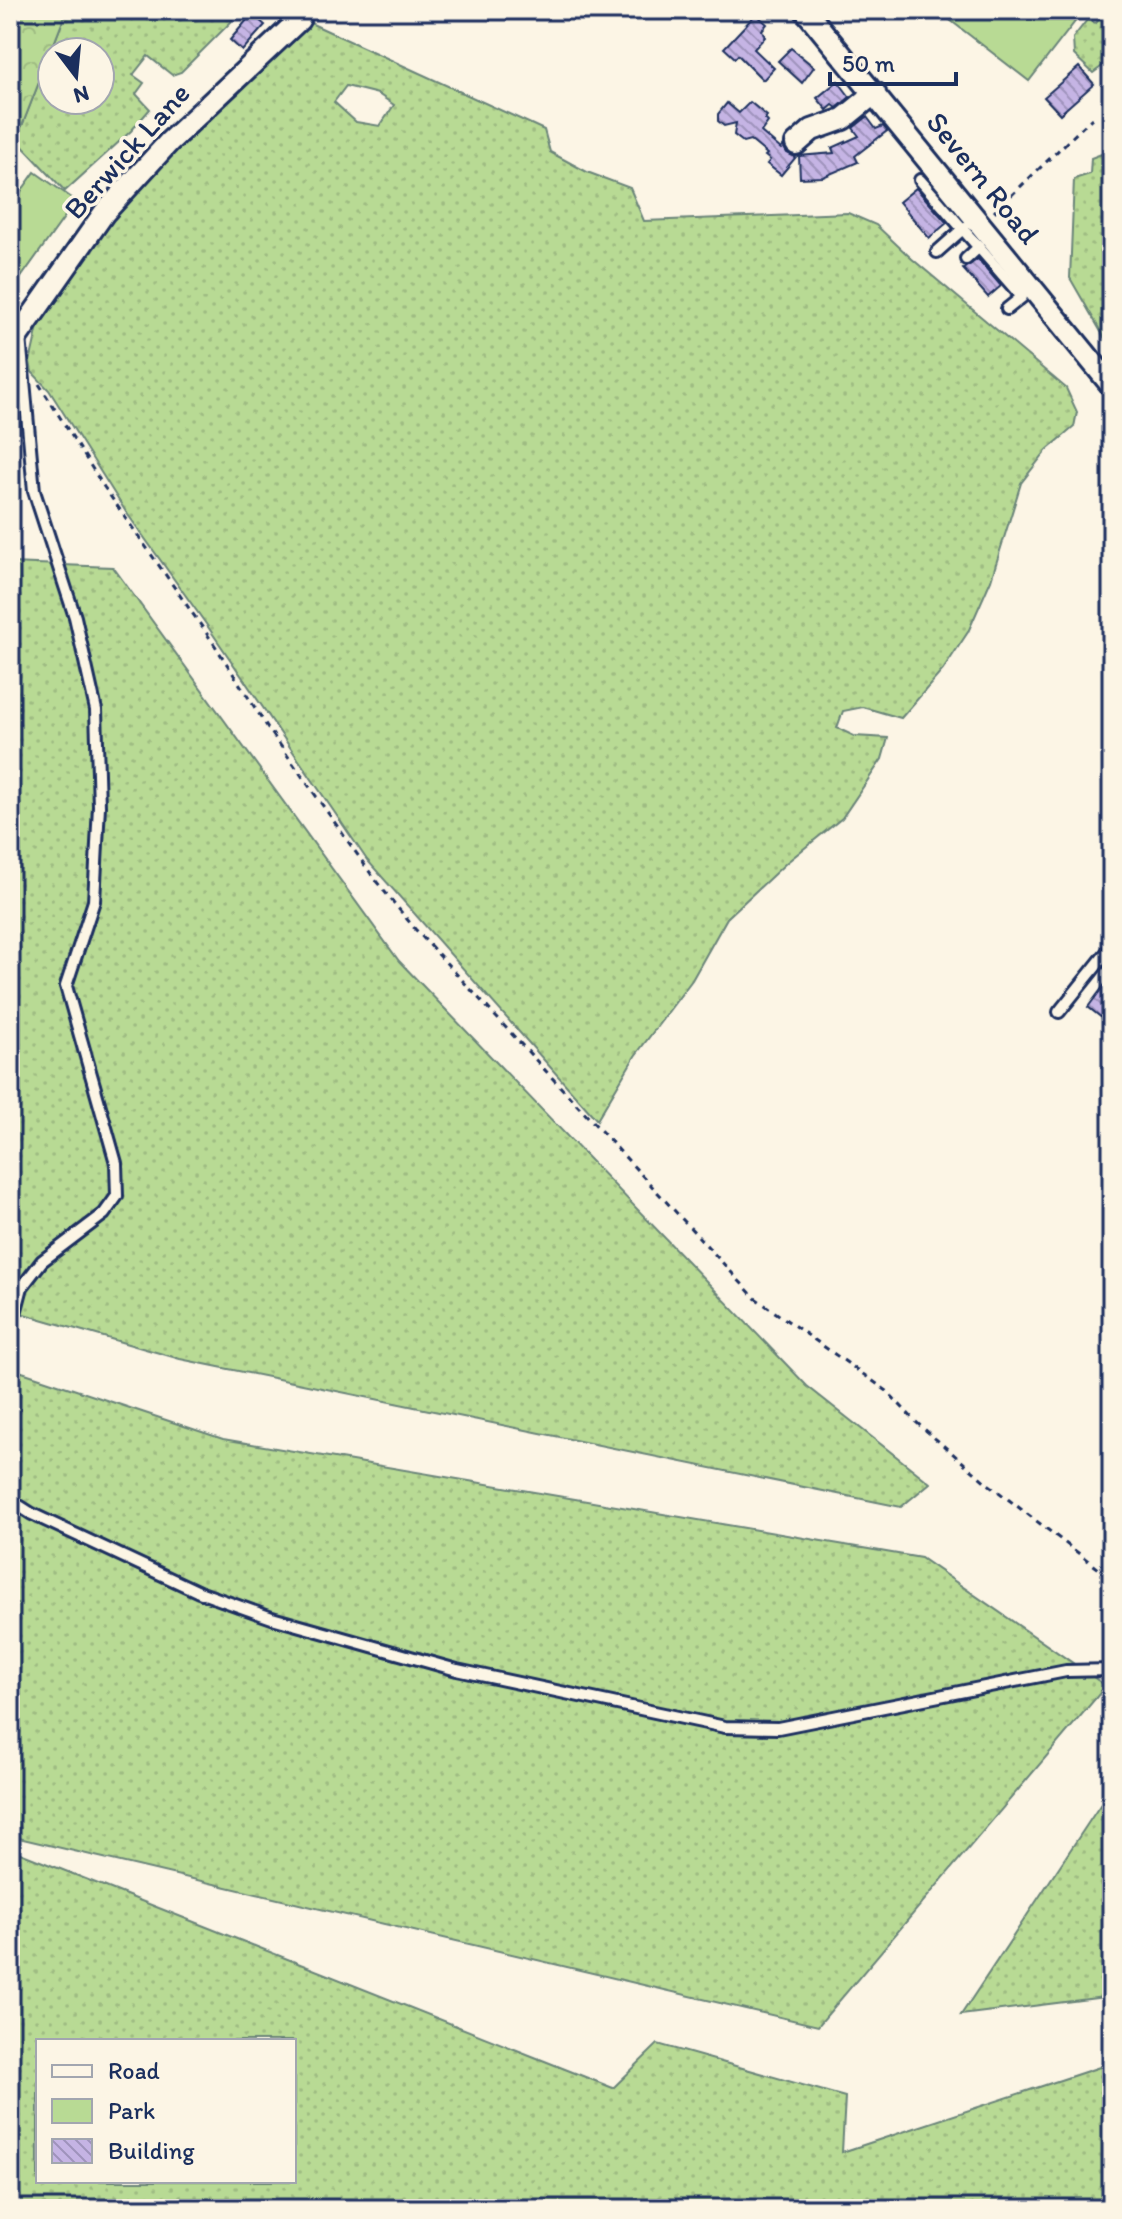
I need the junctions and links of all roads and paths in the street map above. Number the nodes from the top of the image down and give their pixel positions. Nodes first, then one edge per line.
1 (304, 10) edge
2 (805, 10) edge
3 (875, 93) junction
4 (1092, 118) dead end
5 (796, 144) dead end
6 (920, 180) dead end
7 (973, 224) junction
8 (979, 247) junction
9 (937, 252) dead end
10 (966, 259) dead end
11 (1007, 309) dead end
12 (15, 341) edge
13 (23, 372) junction
14 (1112, 386) edge
15 (1112, 946) edge
16 (1059, 1012) dead end
17 (10, 1333) edge
18 (10, 1500) edge
19 (1112, 1579) edge
20 (1112, 1670) edge

1 - 12 street, Berwick Lane
2 - 3 street, Severn Road
3 - 5 street
3 - 7 street, Severn Road
4 - 7 path
6 - 7 lane
7 - 8 lane
7 - 9 lane
7 - 14 street, Severn Road
8 - 10 lane
8 - 11 lane
12 - 13 lane
13 - 17 lane
13 - 19 path
15 - 16 lane
18 - 20 lane

